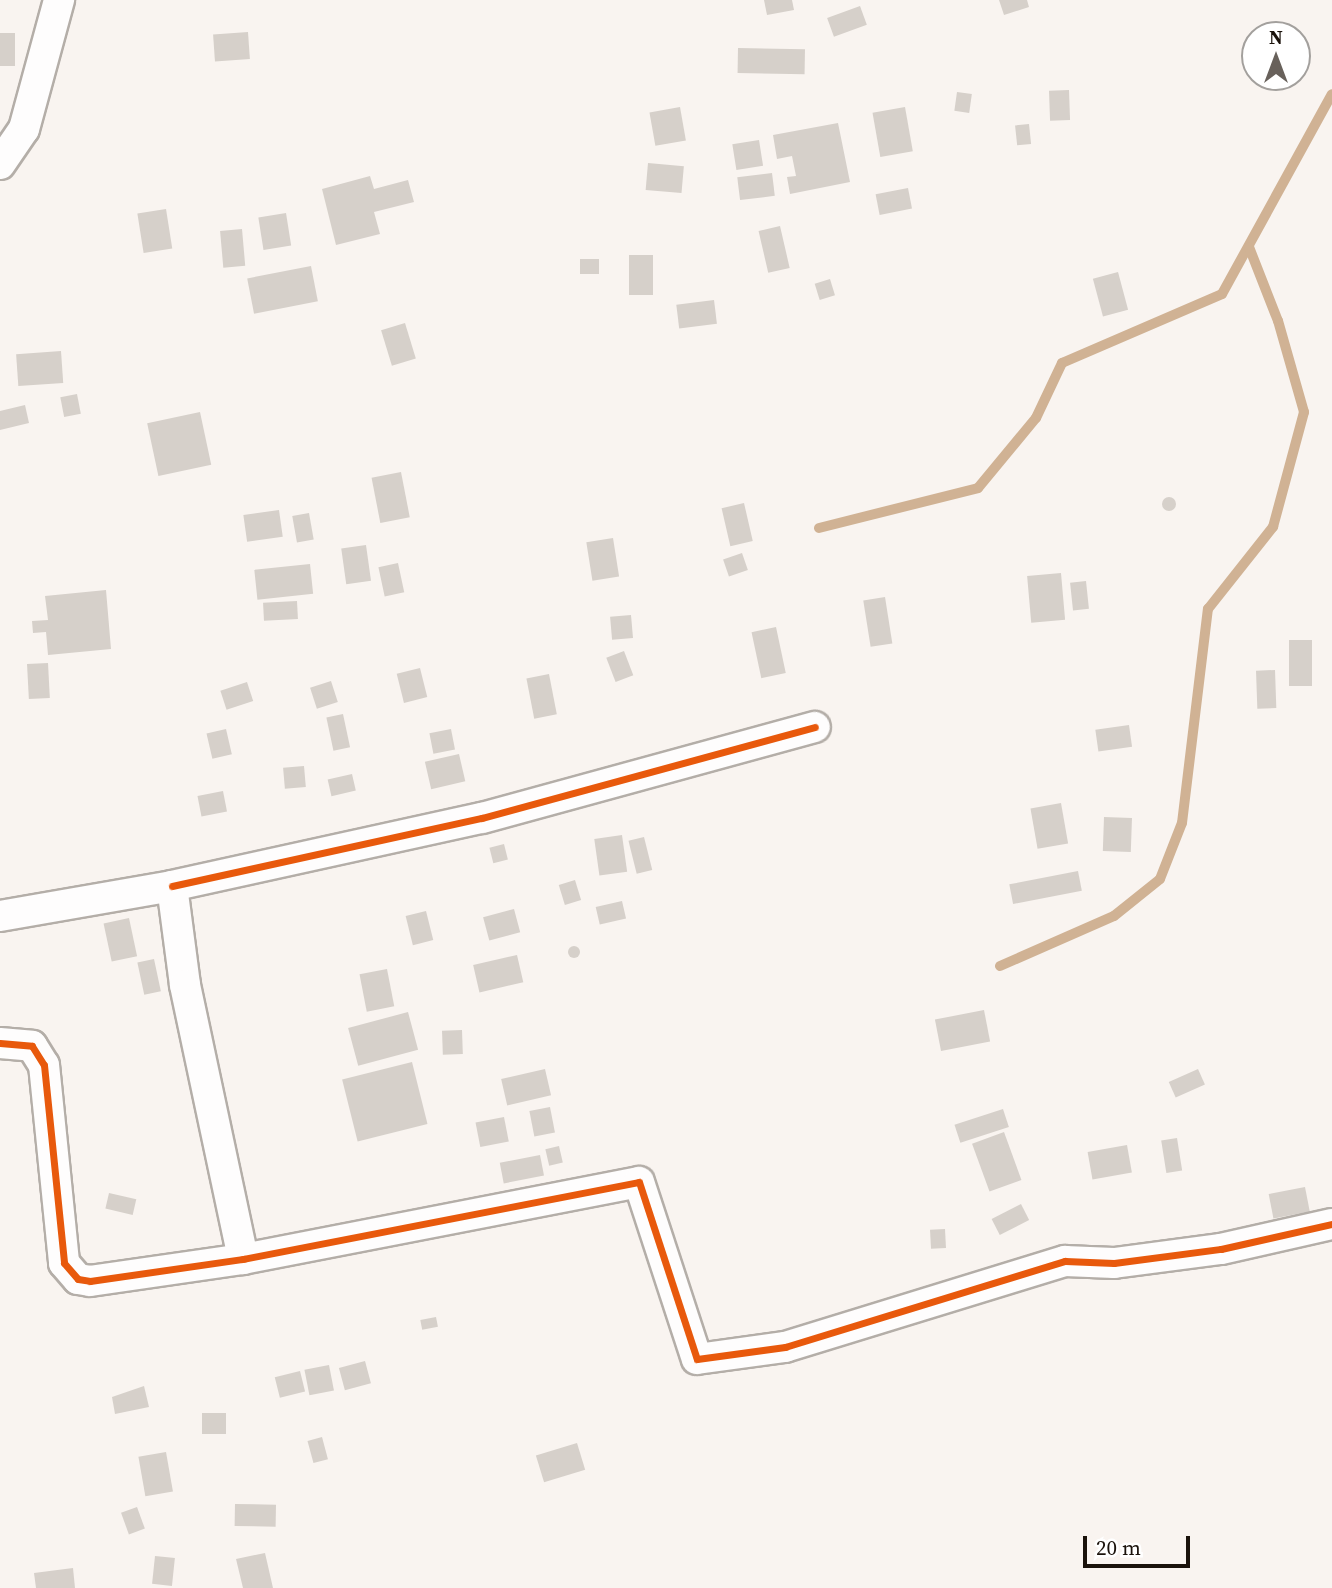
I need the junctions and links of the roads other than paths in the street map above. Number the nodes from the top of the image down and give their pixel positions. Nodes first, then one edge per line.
1 (59, 0) edge
2 (0, 164) edge
3 (815, 727) dead end
4 (172, 887) junction
5 (0, 916) edge
6 (0, 1043) edge
7 (1332, 1224) edge
8 (243, 1259) junction

1 - 2 street
3 - 4 street
4 - 5 street
4 - 8 street
6 - 8 street
7 - 8 street

